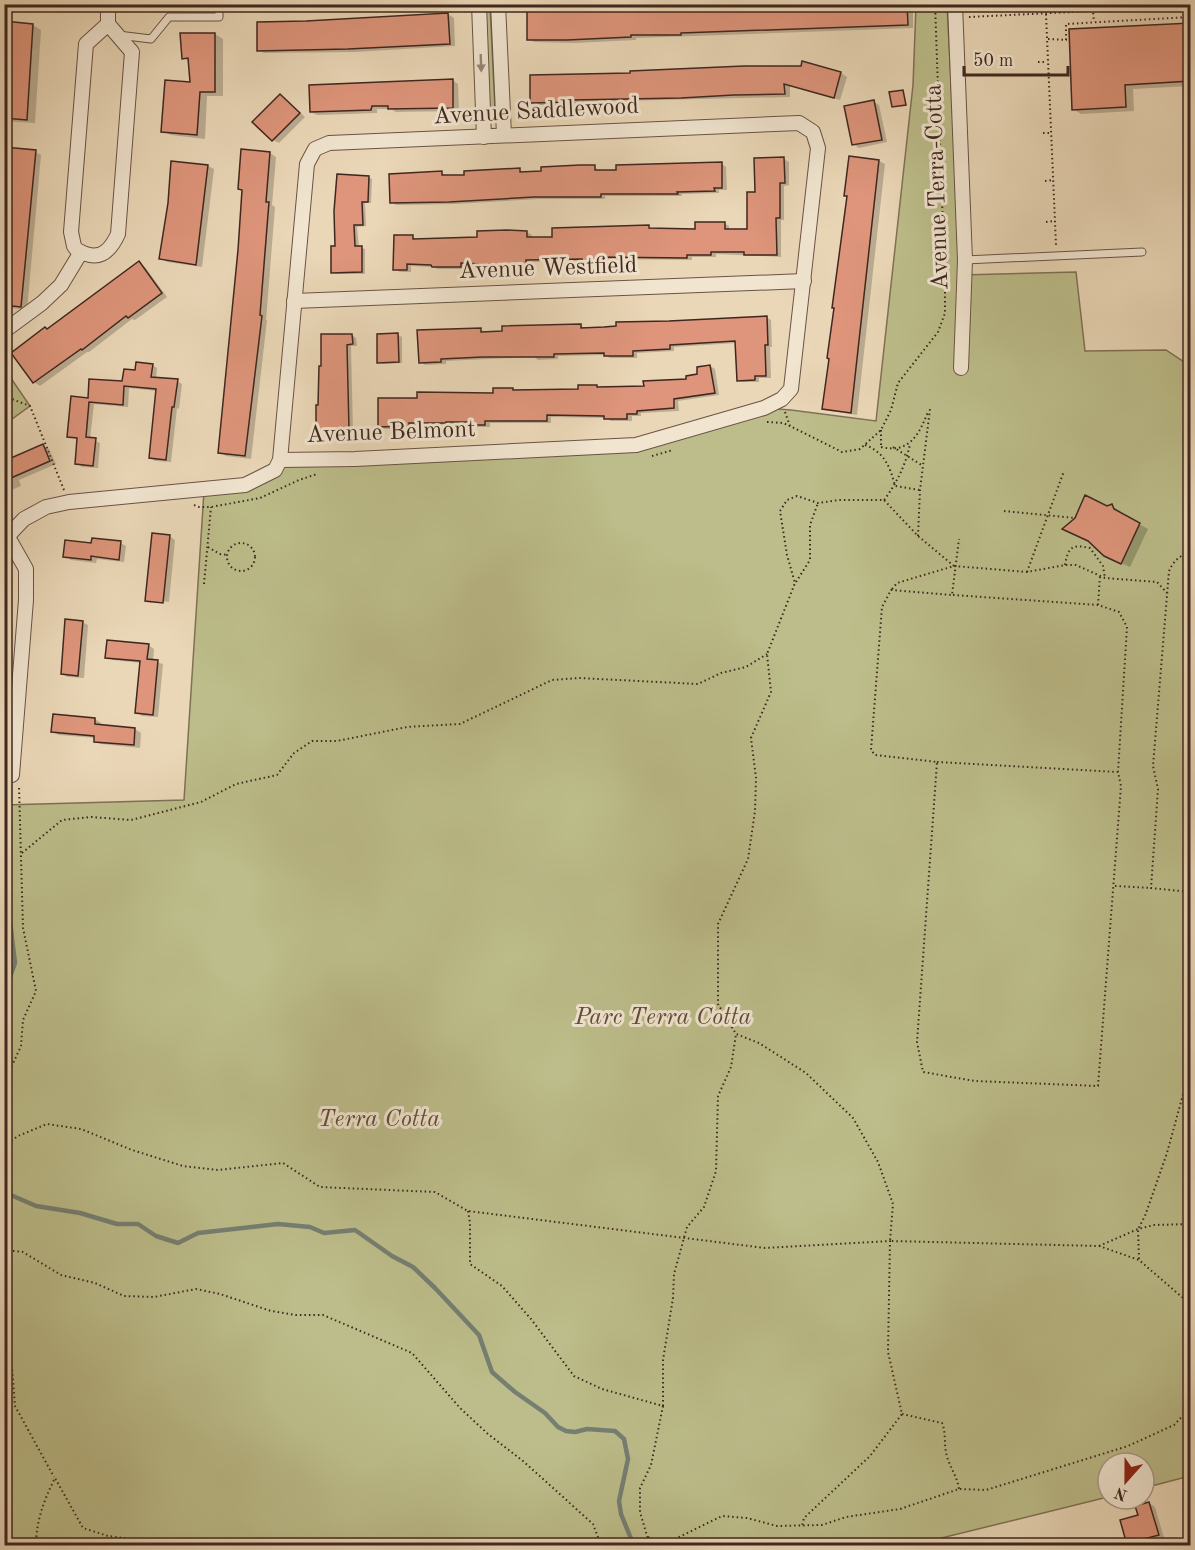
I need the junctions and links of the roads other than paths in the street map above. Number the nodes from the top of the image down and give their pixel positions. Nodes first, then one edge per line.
1 (108, 4) edge
2 (219, 4) edge
3 (479, 4) edge
4 (498, 4) edge
5 (955, 11) edge
6 (108, 24) junction
7 (118, 35) junction
8 (504, 135) junction
9 (484, 137) junction
10 (81, 252) junction
11 (1142, 252) dead end
12 (965, 260) junction
13 (804, 281) junction
14 (294, 301) junction
15 (4, 331) edge
16 (961, 369) dead end
17 (791, 389) joint
18 (280, 460) junction
19 (6, 538) edge
20 (12, 775) road end

1 - 6 street
2 - 7 lane
3 -> 9 street
4 - 8 street
5 - 12 street, Avenue Terra-Cotta
6 - 7 street
6 - 10 street
7 - 10 street
8 - 9 street, Avenue Saddlewood
8 - 13 street, Avenue Saddlewood
9 - 14 street, Avenue Saddlewood
10 - 15 street
11 - 12 lane
12 - 16 street, Avenue Terra-Cotta
13 - 14 street, Avenue Westfield
13 - 17 street, Avenue Saddlewood
14 - 18 street, Avenue Saddlewood
17 - 18 street, Avenue Belmont
18 - 19 street, Avenue Belmont
19 - 20 street

